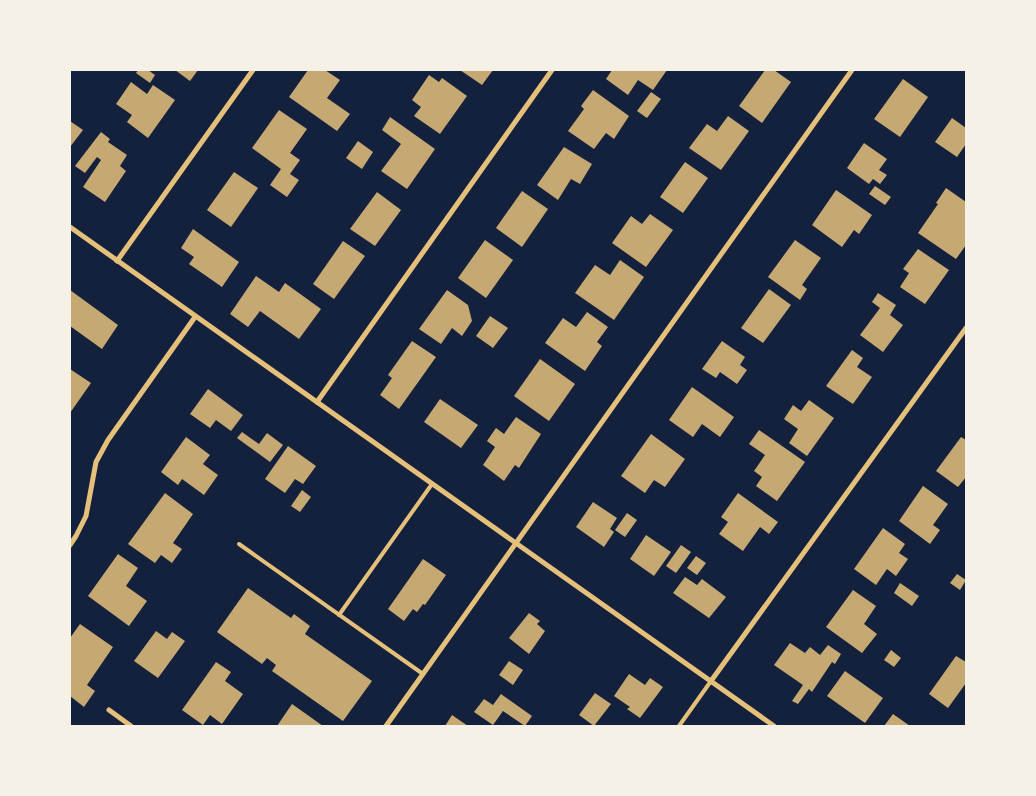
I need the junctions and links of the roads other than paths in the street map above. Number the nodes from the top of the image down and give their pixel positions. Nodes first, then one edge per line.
1 (253, 70) edge
2 (552, 70) edge
3 (852, 70) edge
4 (70, 228) edge
5 (117, 261) junction
6 (195, 317) junction
7 (966, 328) edge
8 (316, 402) junction
9 (432, 484) junction
10 (239, 544) dead end
11 (516, 544) junction
12 (70, 545) edge
13 (339, 615) junction
14 (423, 674) junction
15 (711, 682) junction
16 (109, 710) dead end
17 (131, 726) edge
18 (386, 726) edge
19 (679, 726) edge
20 (774, 726) edge

1 - 5 street
2 - 8 street
3 - 11 street
4 - 5 street
5 - 6 street
6 - 8 street
6 - 12 street
7 - 15 street
8 - 9 street
9 - 11 street
9 - 13 lane
10 - 13 lane
11 - 14 street
11 - 15 street
13 - 14 lane
14 - 18 street
15 - 19 lane
15 - 20 street
16 - 17 street

